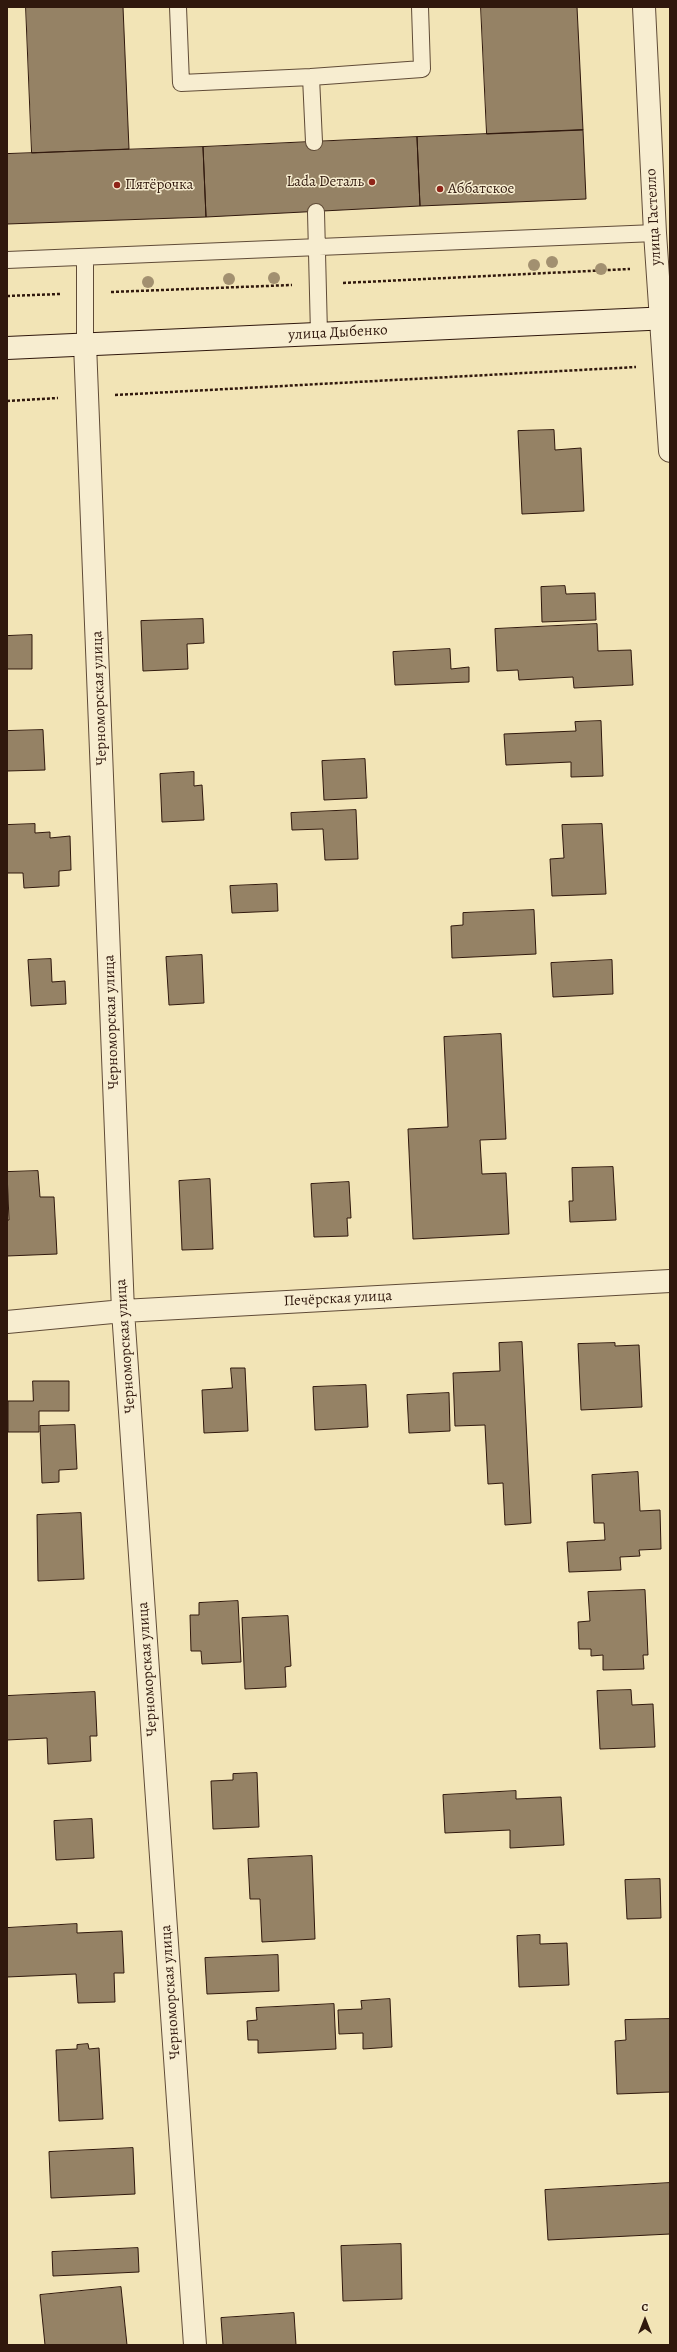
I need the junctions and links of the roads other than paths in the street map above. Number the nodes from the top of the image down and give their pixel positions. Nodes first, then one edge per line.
1 (178, 7) edge
2 (420, 7) edge
3 (644, 7) edge
4 (311, 77) junction
5 (314, 142) dead end
6 (316, 212) dead end
7 (655, 233) junction
8 (317, 248) junction
9 (85, 257) junction
10 (7, 260) edge
11 (665, 319) edge
12 (319, 334) junction
13 (85, 344) junction
14 (7, 348) edge
15 (670, 451) edge
16 (670, 1281) edge
17 (123, 1311) junction
18 (7, 1322) edge
19 (196, 2345) edge

1 - 4 lane
2 - 4 lane
3 - 7 street, улица Гастелло
4 - 5 lane
6 - 8 lane
7 - 8 lane
7 - 11 street, улица Гастелло
8 - 9 lane
8 - 12 lane
9 - 10 lane
9 - 13 lane
11 - 12 street, улица Дыбенко
11 - 15 street, улица Гастелло
12 - 13 street, улица Дыбенко
13 - 14 street, улица Дыбенко
13 - 17 street, Черноморская улица
16 - 17 street, Печёрская улица
17 - 18 street, Печёрская улица
17 - 19 street, Черноморская улица

